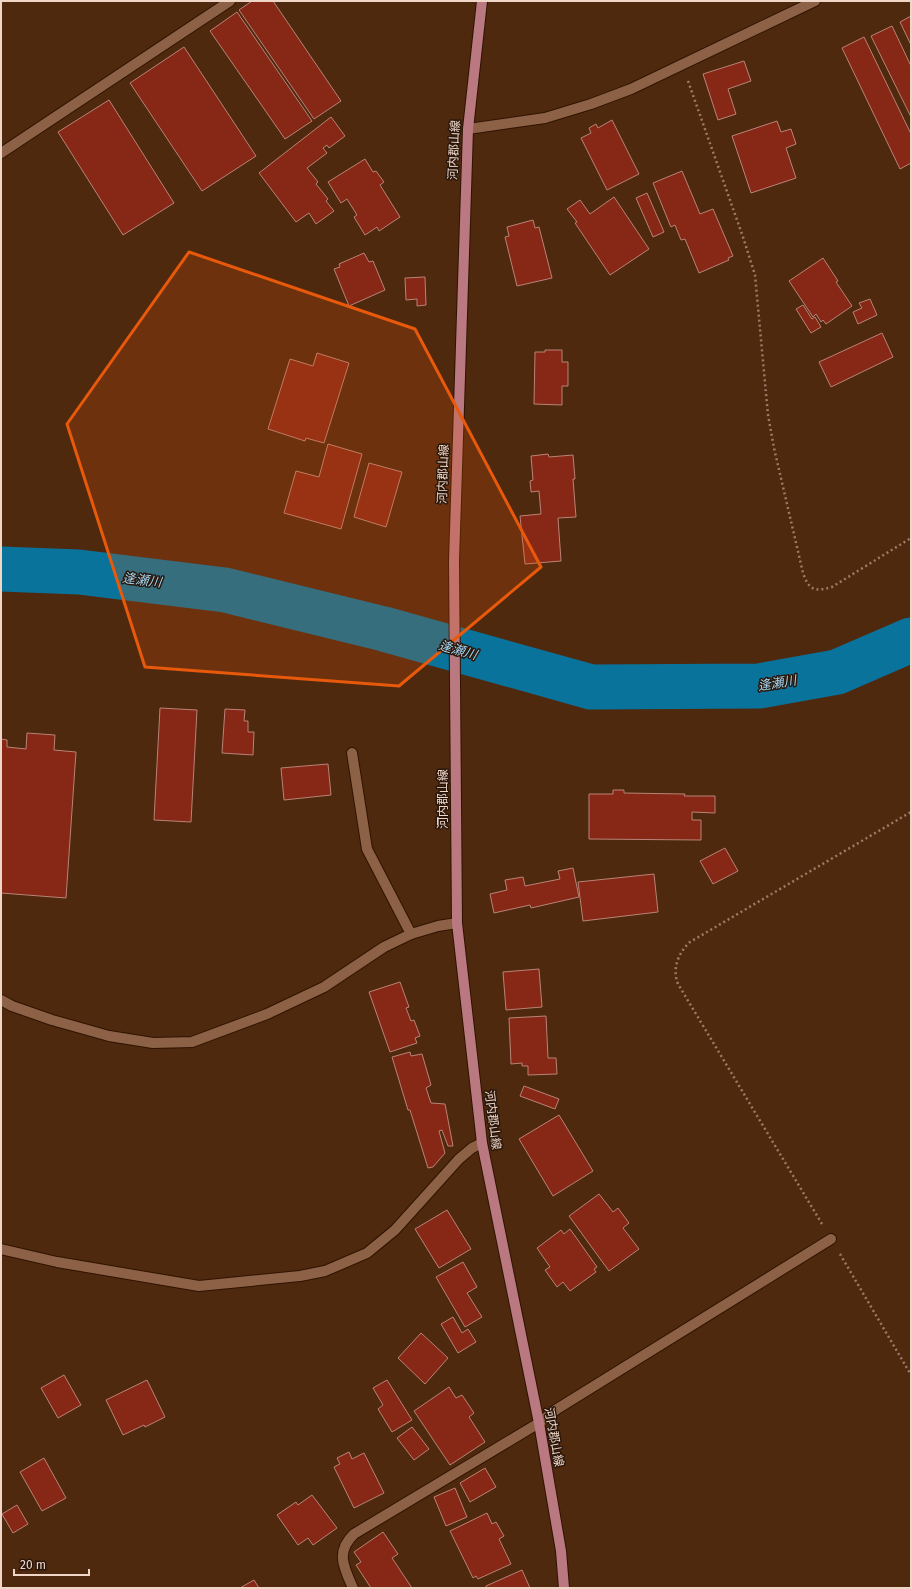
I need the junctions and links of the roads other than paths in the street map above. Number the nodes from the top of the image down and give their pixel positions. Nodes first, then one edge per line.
1 (230, 1) edge
2 (482, 1) edge
3 (815, 1) edge
4 (468, 129) junction
5 (1, 153) edge
6 (352, 753) dead end
7 (457, 923) junction
8 (411, 934) junction
9 (1, 1000) edge
10 (482, 1143) junction
11 (831, 1239) road end
12 (1, 1249) edge
13 (539, 1423) junction
14 (353, 1588) edge
15 (564, 1588) edge

1 - 5 street
2 - 4 main road, 河内郡山線
3 - 4 street
4 - 7 main road, 河内郡山線
6 - 8 street
7 - 8 street
7 - 10 main road, 河内郡山線
8 - 9 street
10 - 12 street
10 - 13 main road, 河内郡山線
11 - 13 street
13 - 14 street
13 - 15 main road, 河内郡山線

